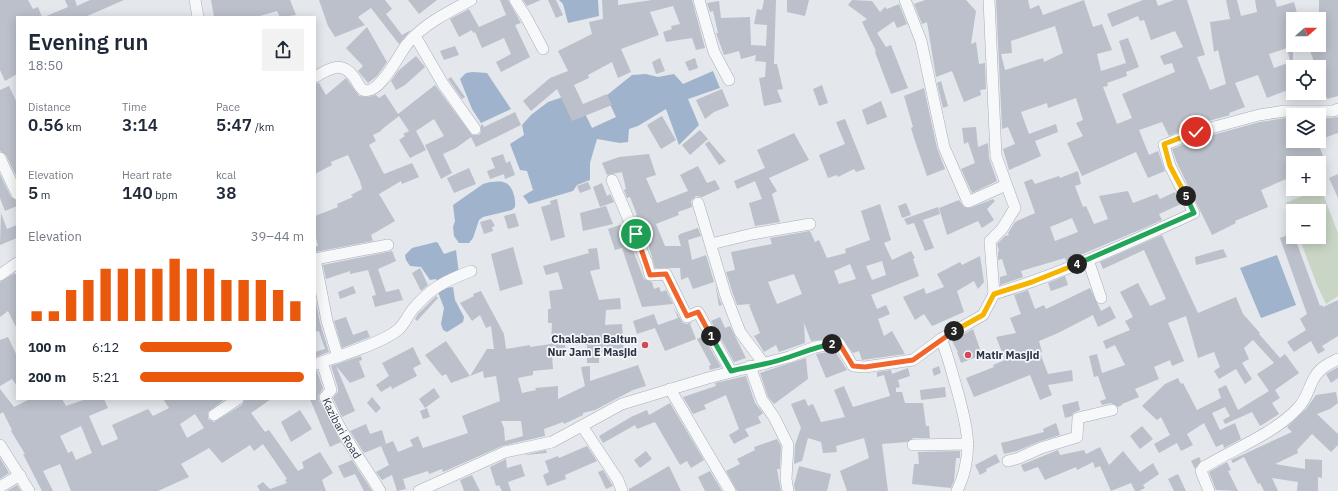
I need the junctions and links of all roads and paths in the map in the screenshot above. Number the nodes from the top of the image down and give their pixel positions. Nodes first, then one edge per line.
1 (195, 0) edge
2 (471, 0) edge
3 (515, 0) edge
4 (699, 0) edge
5 (905, 0) edge
6 (989, 0) edge
7 (198, 16) edge
8 (415, 36) junction
9 (543, 49) dead end
10 (316, 76) edge
11 (729, 80) dead end
12 (1338, 109) edge
13 (475, 129) dead end
14 (0, 158) edge
15 (612, 180) dead end
16 (1006, 186) junction
17 (16, 192) edge
18 (698, 203) dead end
19 (810, 224) dead end
20 (711, 244) junction
21 (388, 245) dead end
22 (316, 259) edge
23 (1088, 260) junction
24 (16, 264) edge
25 (316, 264) edge
26 (471, 271) dead end
27 (0, 275) edge
28 (994, 294) junction
29 (1101, 298) dead end
30 (941, 339) junction
31 (338, 357) junction
32 (1338, 359) edge
33 (318, 363) edge
34 (764, 364) junction
35 (750, 366) junction
36 (731, 371) junction
37 (670, 390) junction
38 (236, 400) edge
39 (1112, 410) dead end
40 (214, 415) dead end
41 (582, 426) junction
42 (968, 444) junction
43 (0, 445) edge
44 (913, 445) dead end
45 (1008, 461) dead end
46 (20, 475) junction
47 (0, 487) edge
48 (424, 490) edge
49 (29, 491) edge
50 (380, 491) edge
51 (622, 491) edge
52 (730, 491) edge
53 (788, 491) edge
54 (957, 491) edge
55 (1209, 491) edge

1 - 7 street
2 - 8 street
3 - 9 street
4 - 11 street
5 - 16 street
6 - 16 street
8 - 10 street
8 - 13 street
12 - 23 street
14 - 17 street
15 - 36 street
16 - 28 street
18 - 20 street
19 - 20 street
20 - 34 street
21 - 22 street
23 - 28 street
23 - 29 street
24 - 27 street
25 - 31 street
26 - 31 street
28 - 30 street
30 - 34 street
30 - 42 street
31 - 33 street
32 - 55 street
33 - 50 street, Kazibari Road
34 - 35 street
35 - 36 street
35 - 53 street
36 - 37 street
37 - 41 street
37 - 52 street
38 - 40 street
39 - 45 street
41 - 48 street
41 - 51 street
42 - 44 street
42 - 54 street
43 - 46 street
46 - 47 street
46 - 49 street

